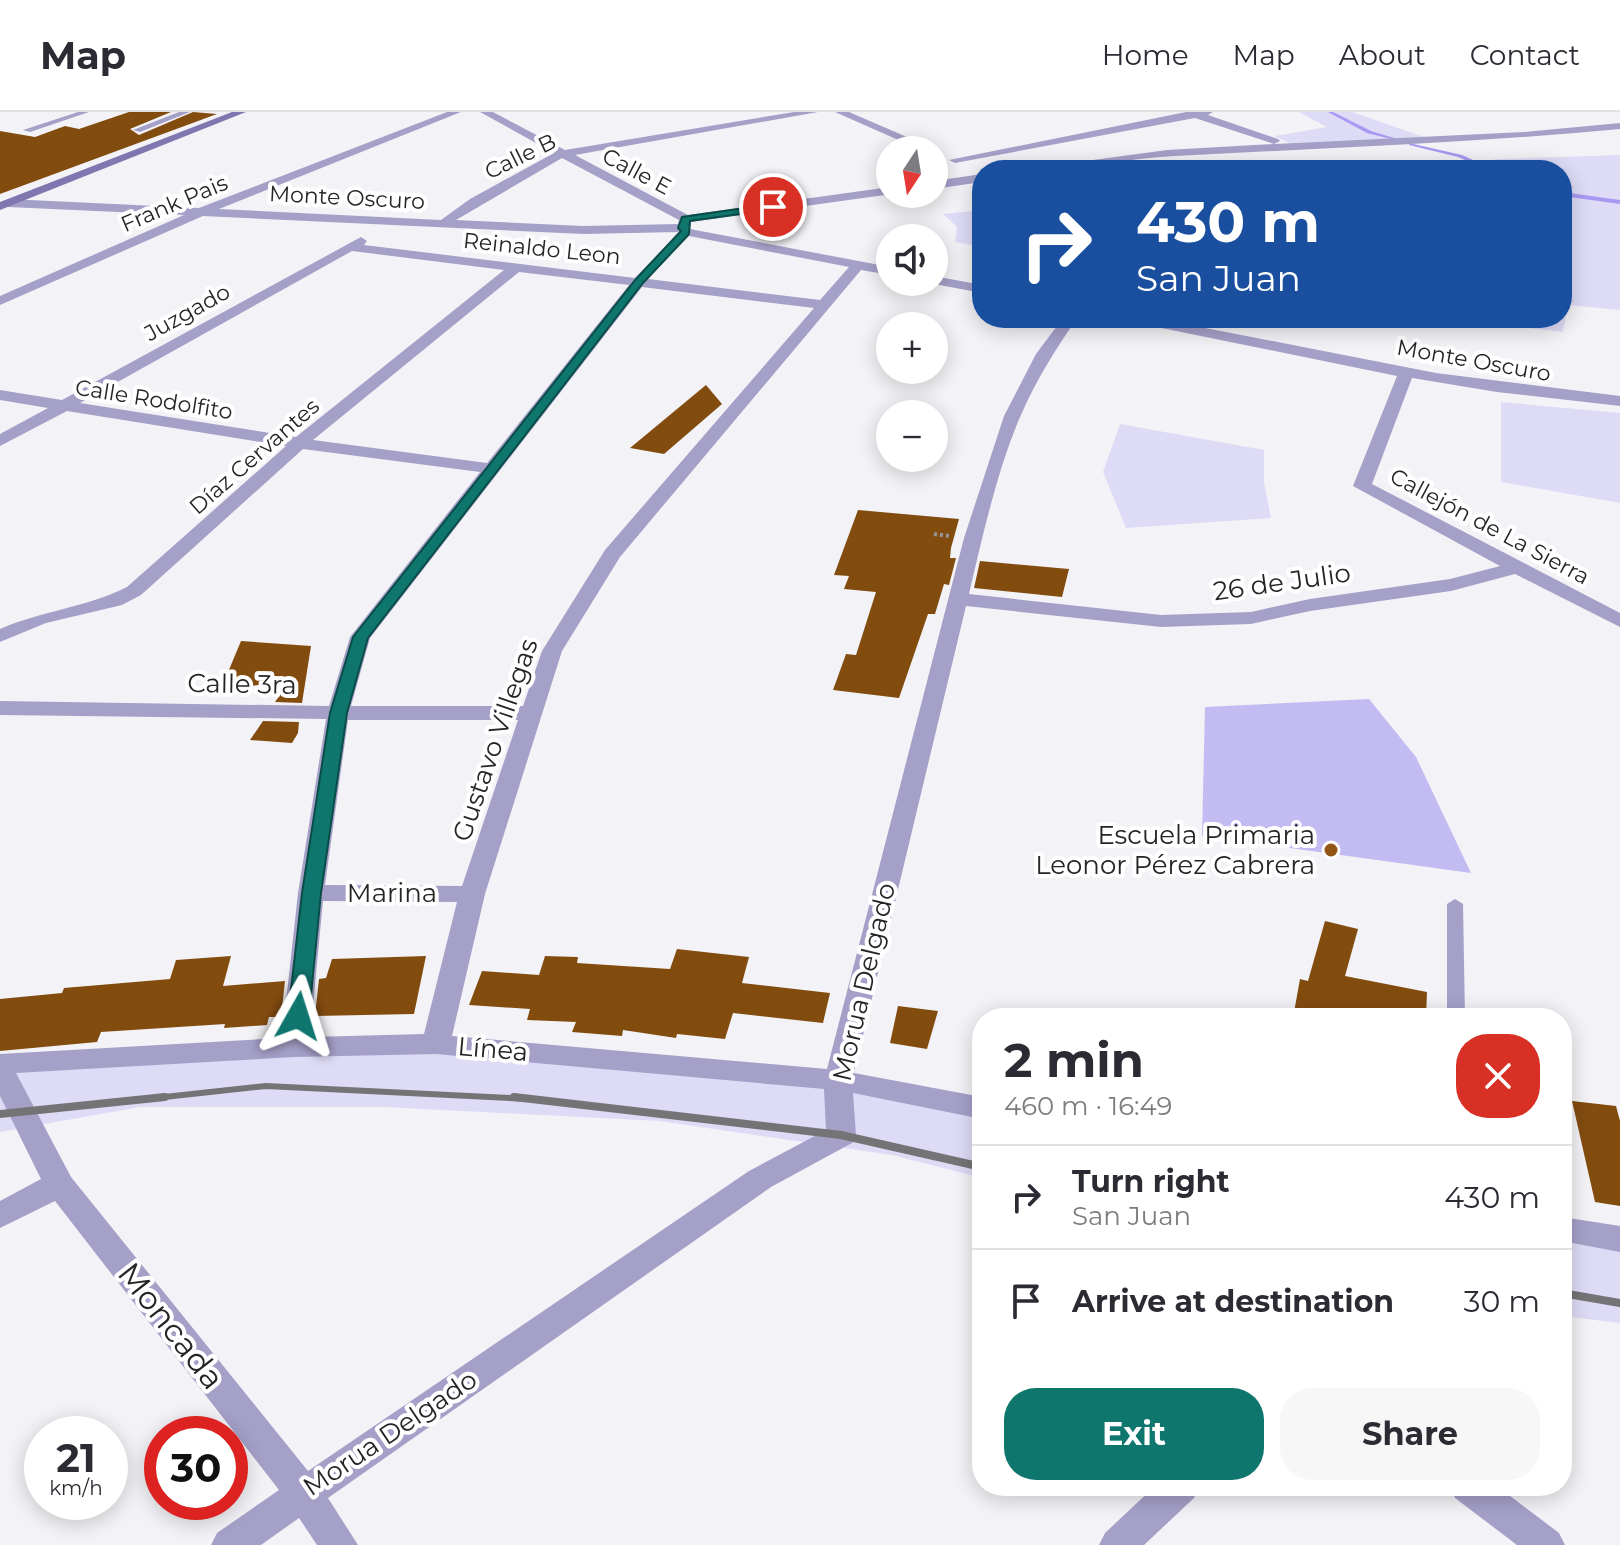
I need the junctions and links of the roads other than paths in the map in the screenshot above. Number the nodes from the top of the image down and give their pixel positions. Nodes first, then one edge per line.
1 (85, 112) edge
2 (186, 112) edge
3 (241, 112) edge
4 (456, 112) edge
5 (485, 112) edge
6 (813, 112) edge
7 (840, 112) edge
8 (1198, 113) edge
9 (1620, 126) edge
10 (27, 130) dead end
11 (137, 130) dead end
12 (897, 136) edge
13 (1287, 146) junction
14 (561, 154) junction
15 (948, 157) edge
16 (955, 160) junction
17 (1115, 160) edge
18 (972, 167) edge
19 (972, 179) edge
20 (948, 183) edge
21 (876, 193) edge
22 (4, 204) edge
23 (201, 212) junction
24 (395, 222) junction
25 (443, 224) junction
26 (685, 226) junction
27 (350, 247) junction
28 (858, 265) junction
29 (515, 268) junction
30 (876, 268) edge
31 (639, 281) junction
32 (948, 283) edge
33 (972, 287) edge
34 (0, 301) edge
35 (824, 305) junction
36 (1063, 328) edge
37 (1184, 328) edge
38 (1407, 371) junction
39 (0, 395) edge
40 (1620, 401) edge
41 (61, 406) junction
42 (0, 441) edge
43 (299, 443) junction
44 (493, 469) junction
45 (1517, 567) junction
46 (957, 599) junction
47 (1620, 621) edge
48 (0, 636) edge
49 (0, 708) edge
50 (338, 713) junction
51 (530, 713) junction
52 (311, 893) junction
53 (472, 894) junction
54 (1455, 904) dead end
55 (1456, 1008) edge
56 (436, 1044) junction
57 (295, 1047) junction
58 (0, 1064) edge
59 (0, 1071) edge
60 (838, 1080) junction
61 (972, 1106) edge
62 (59, 1184) junction
63 (0, 1216) edge
64 (1572, 1231) edge
65 (1620, 1239) edge
66 (303, 1493) junction
67 (1170, 1496) edge
68 (1481, 1496) edge
69 (230, 1545) edge
70 (339, 1545) edge
71 (1118, 1545) edge
72 (1546, 1545) edge

1 - 10 lane
2 - 11 lane
3 - 22 street
4 - 23 street, Frank Pais
5 - 14 street, Calle E
6 - 14 street, Calle B
7 - 12 street
8 - 13 street
8 - 16 street
9 - 13 street
13 - 17 street
14 - 25 street, Calle B
14 - 26 street, Calle E
15 - 16 street
16 - 18 street
19 - 20 street
21 - 26 street
22 - 23 street, Monte Oscuro
23 - 24 street, Monte Oscuro
23 - 34 street, Frank Pais
24 - 25 street, Monte Oscuro
24 - 27 street, Juzgado
25 - 26 street, Monte Oscuro
26 - 28 street, Monte Oscuro
26 - 31 street
27 - 29 street, Reinaldo Leon
27 - 41 street, Juzgado
28 - 30 street, Monte Oscuro
28 - 35 street, Gustavo Villegas
29 - 31 street, Reinaldo Leon
29 - 43 street, Díaz Cervantes
31 - 35 street, Reinaldo Leon
31 - 44 street
32 - 33 street
35 - 51 street, Gustavo Villegas
36 - 46 street, Morua Delgado
37 - 38 street, Monte Oscuro
38 - 40 street, Monte Oscuro
38 - 45 street, Callejón de La Sierra
39 - 41 street, Calle Rodolfito
41 - 42 street, Juzgado
41 - 43 street, Calle Rodolfito
43 - 44 street, Calle Rodolfito
43 - 48 street, Díaz Cervantes
44 - 50 street
45 - 46 street, 26 de Julio
45 - 47 street, Callejón de La Sierra
46 - 60 street, Morua Delgado
49 - 50 street, Calle 3ra
50 - 51 street, Calle 3ra
50 - 52 street
51 - 53 street, Gustavo Villegas
52 - 53 street, Marina
52 - 57 street
53 - 56 street, Gustavo Villegas
54 - 55 lane
56 - 57 street, Línea
56 - 60 street, Línea
57 - 58 street, Línea
59 - 62 street, Moncada
60 - 61 street, Línea
60 - 66 street, Morua Delgado
62 - 63 street
62 - 66 street, Moncada
64 - 65 street
66 - 69 street, Morua Delgado
66 - 70 street, Moncada
67 - 71 street
68 - 72 street

